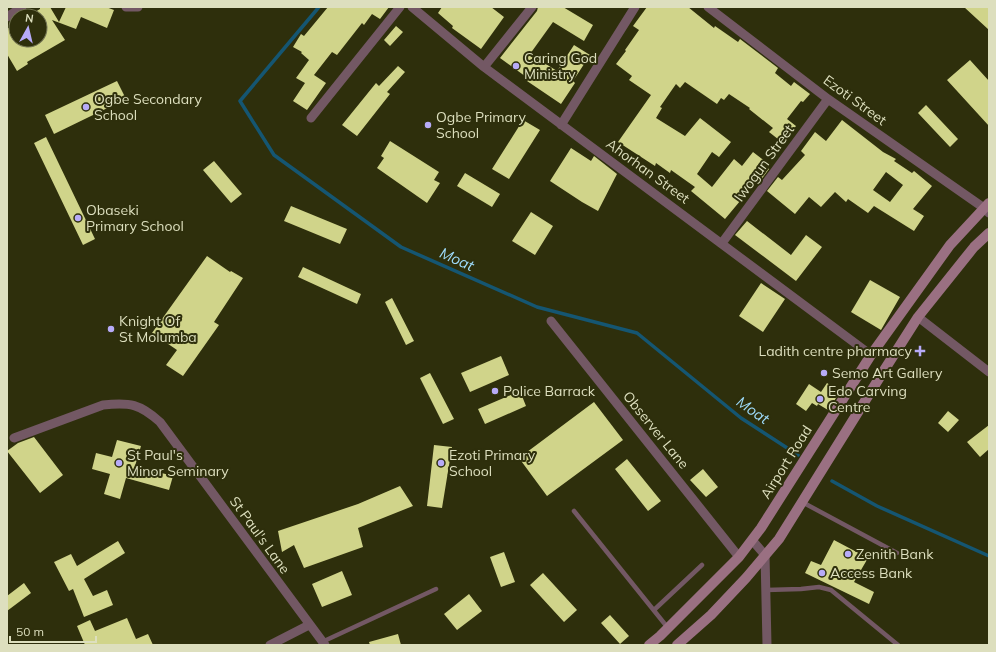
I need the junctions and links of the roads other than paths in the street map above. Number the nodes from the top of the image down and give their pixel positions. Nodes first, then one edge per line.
1 (22, 7) edge
2 (126, 7) edge
3 (138, 7) edge
4 (400, 7) edge
5 (412, 7) edge
6 (532, 7) edge
7 (635, 7) edge
8 (708, 7) edge
9 (7, 17) edge
10 (484, 68) junction
11 (828, 99) junction
12 (311, 118) dead end
13 (561, 125) junction
14 (987, 208) edge
15 (989, 233) edge
16 (722, 243) junction
17 (918, 317) junction
18 (551, 321) dead end
19 (871, 354) junction
20 (989, 372) edge
21 (14, 438) dead end
22 (802, 502) junction
23 (574, 511) dead end
24 (752, 540) junction
25 (897, 554) dead end
26 (766, 555) junction
27 (739, 556) junction
28 (702, 565) dead end
29 (436, 589) dead end
30 (766, 590) junction
31 (654, 610) junction
32 (309, 625) junction
33 (668, 628) junction
34 (323, 644) edge
35 (270, 645) edge
36 (649, 645) edge
37 (677, 645) edge
38 (767, 645) edge
39 (898, 645) edge

1 - 9 street
2 - 3 street
4 - 12 street
5 - 10 street, Ahorhan Street
6 - 10 street
7 - 13 street
8 - 11 street, Ezoti Street
10 - 13 street, Ahorhan Street
11 - 14 street, Ezoti Street
11 - 16 street, Iwogun Street
13 - 16 street, Ahorhan Street
14 - 19 main road, Airport Road
15 - 17 main road
16 - 19 street, Ahorhan Street
17 - 20 street
17 - 22 main road
18 - 27 street, Observer Lane
19 - 24 main road, Airport Road
21 - 32 street, St Paul's Lane
22 - 25 lane
22 - 26 main road
23 - 31 lane
24 - 26 street
24 - 27 main road, Airport Road
26 - 30 street
26 - 37 main road
27 - 33 main road, Airport Road
28 - 31 lane
29 - 34 lane
30 - 38 street
30 - 39 lane
31 - 33 lane
32 - 34 street, St Paul's Lane
32 - 35 street
33 - 36 main road, Airport Road

